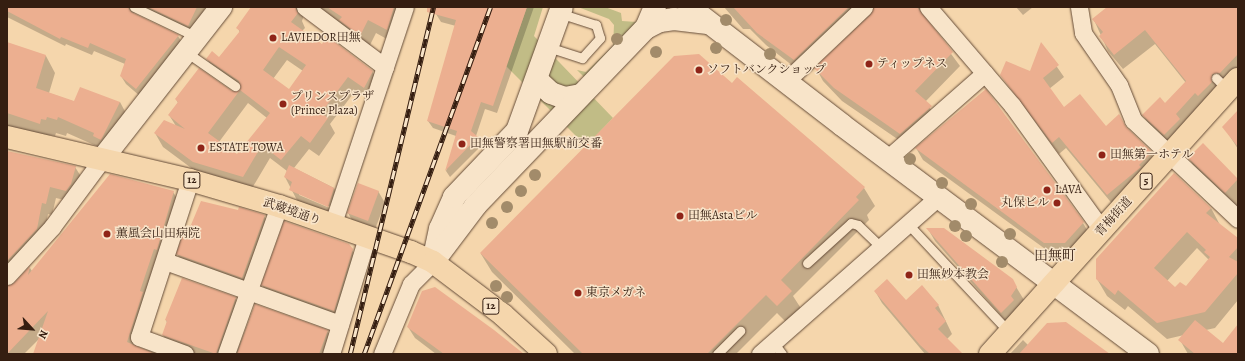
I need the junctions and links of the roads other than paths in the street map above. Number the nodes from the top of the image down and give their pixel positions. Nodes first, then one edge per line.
1 (134, 7) edge
2 (221, 7) edge
3 (305, 7) edge
4 (405, 7) edge
5 (655, 7) edge
6 (864, 7) edge
7 (928, 7) edge
8 (1079, 7) edge
9 (561, 10) edge
10 (697, 12) edge
11 (646, 28) junction
12 (192, 45) junction
13 (548, 47) junction
14 (385, 67) junction
15 (985, 73) junction
16 (537, 80) junction
17 (785, 82) junction
18 (1227, 82) edge
19 (235, 86) dead end
20 (581, 95) junction
21 (7, 137) edge
22 (1169, 155) junction
23 (104, 158) junction
24 (888, 159) junction
25 (190, 180) junction
26 (938, 197) junction
27 (279, 206) junction
28 (1238, 219) edge
29 (908, 224) junction
30 (332, 226) junction
31 (1102, 230) junction
32 (366, 237) junction
33 (881, 247) junction
34 (165, 261) junction
35 (433, 262) junction
36 (807, 263) dead end
37 (7, 276) edge
38 (1053, 282) junction
39 (249, 291) junction
40 (340, 324) junction
41 (740, 331) dead end
42 (1009, 332) junction
43 (778, 348) edge
44 (185, 354) edge
45 (226, 354) edge
46 (331, 354) edge
47 (382, 354) edge
48 (546, 354) edge
49 (717, 354) edge
50 (760, 354) edge
51 (990, 354) edge
52 (1148, 354) edge

1 - 12 lane
2 - 12 street
3 - 14 street
4 - 14 street
5 - 11 street
6 - 17 street
7 - 15 street
8 - 22 street
9 - 13 street
9 - 13 lane
10 - 11 street
10 - 17 street
11 - 20 street
12 - 19 lane
12 - 23 street
13 - 16 street
14 - 30 street
15 - 24 street
15 - 31 street
16 - 20 street
16 - 35 street
17 - 24 street
18 - 22 main road, 青梅街道 / 5
20 - 35 street
21 - 23 main road, 武蔵境通り / 12
22 - 28 street
22 - 31 main road, 青梅街道 / 5
23 - 25 main road, 武蔵境通り / 12
23 - 37 street
24 - 26 street
25 - 27 main road, 武蔵境通り / 12
25 - 34 street
26 - 29 street
26 - 38 street
27 - 30 main road, 武蔵境通り / 12
27 - 39 street
29 - 33 street
29 - 42 lane
30 - 32 main road, 武蔵境通り / 12
31 - 38 main road, 青梅街道 / 5
32 - 35 main road, 武蔵境通り / 12
32 - 40 street
33 - 36 lane
33 - 43 street
34 - 39 street
34 - 44 street
35 - 47 street
35 - 48 main road, 武蔵境通り / 12
38 - 42 main road, 青梅街道 / 5
38 - 52 street
39 - 40 street
39 - 45 street
40 - 46 street
41 - 49 lane
42 - 51 main road, 青梅街道 / 5
43 - 50 street

